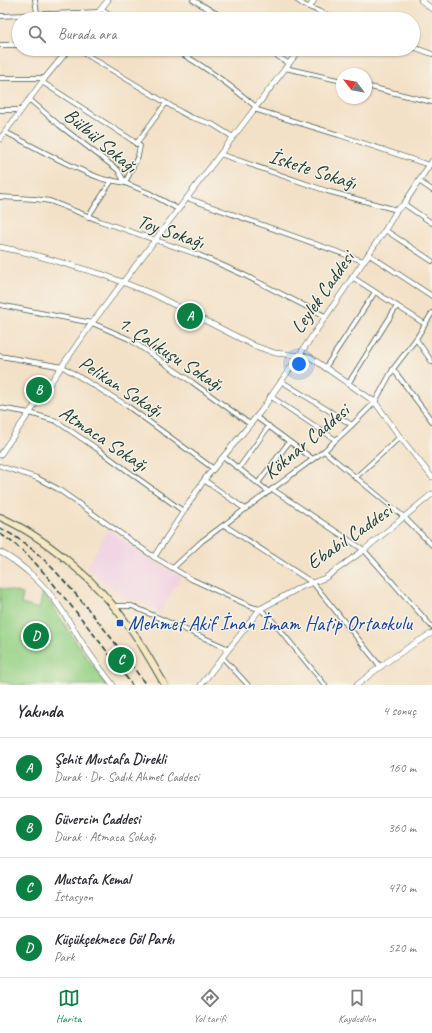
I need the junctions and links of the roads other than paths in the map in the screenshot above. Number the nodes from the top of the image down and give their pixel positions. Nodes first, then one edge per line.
1 (35, 0) edge
2 (108, 0) edge
3 (193, 0) edge
4 (297, 0) edge
5 (314, 0) edge
6 (421, 0) edge
7 (431, 5) edge
8 (310, 8) junction
9 (100, 10) junction
10 (37, 12) edge
11 (68, 12) edge
12 (104, 12) edge
13 (214, 12) edge
14 (317, 12) edge
15 (12, 15) edge
16 (0, 16) edge
17 (0, 45) edge
18 (12, 45) edge
19 (420, 50) edge
20 (432, 54) edge
21 (63, 56) edge
22 (89, 56) edge
23 (187, 56) edge
24 (275, 56) edge
25 (295, 56) edge
26 (287, 66) junction
27 (0, 78) edge
28 (336, 79) edge
29 (43, 80) junction
30 (372, 87) edge
31 (29, 99) junction
32 (432, 102) edge
33 (166, 103) junction
34 (256, 108) junction
35 (0, 110) edge
36 (21, 110) junction
37 (5, 132) junction
38 (233, 137) junction
39 (0, 139) edge
40 (136, 144) junction
41 (220, 154) junction
42 (431, 163) edge
43 (112, 180) junction
44 (418, 181) junction
45 (125, 183) junction
46 (432, 190) edge
47 (0, 197) edge
48 (187, 198) junction
49 (404, 204) junction
50 (178, 209) junction
51 (397, 210) junction
52 (88, 216) junction
53 (432, 223) edge
54 (384, 230) junction
55 (154, 241) junction
56 (0, 247) edge
57 (368, 254) junction
58 (363, 260) junction
59 (432, 261) edge
60 (352, 277) junction
61 (123, 282) junction
62 (375, 292) junction
63 (432, 296) edge
64 (0, 305) edge
65 (397, 306) junction
66 (432, 313) edge
67 (325, 316) junction
68 (92, 323) junction
69 (425, 324) junction
70 (416, 339) junction
71 (0, 356) edge
72 (297, 356) junction
73 (432, 362) edge
74 (63, 367) junction
75 (326, 368) junction
76 (393, 370) junction
77 (281, 381) junction
78 (348, 384) junction
79 (270, 396) junction
80 (375, 402) junction
81 (0, 408) edge
82 (30, 413) junction
83 (256, 417) junction
84 (432, 421) edge
85 (250, 424) junction
86 (352, 425) junction
87 (268, 426) junction
88 (400, 437) junction
89 (336, 440) junction
90 (289, 442) junction
91 (324, 451) junction
92 (0, 455) edge
93 (224, 456) junction
94 (313, 459) junction
95 (0, 466) edge
96 (214, 468) junction
97 (239, 468) junction
98 (430, 469) edge
99 (432, 477) edge
100 (355, 478) junction
101 (204, 480) junction
102 (258, 483) junction
103 (271, 491) junction
104 (432, 494) edge
105 (245, 509) junction
106 (184, 511) junction
107 (0, 517) edge
108 (404, 517) junction
109 (224, 525) junction
110 (432, 545) edge
111 (364, 550) junction
112 (0, 552) edge
113 (154, 557) junction
114 (173, 568) junction
115 (312, 583) junction
116 (113, 606) junction
117 (260, 609) junction
118 (432, 627) edge
119 (432, 633) edge
120 (229, 649) junction
121 (223, 658) junction
122 (380, 666) junction
123 (113, 685) edge
124 (165, 685) edge
125 (201, 685) edge
126 (248, 685) edge
127 (325, 685) edge
128 (357, 685) edge

1 - 10 street
2 - 9 street
3 - 13 street
4 - 8 street
5 - 8 street
6 - 7 street
8 - 14 street
9 - 11 street
9 - 12 street
15 - 16 street
17 - 18 street
19 - 20 street
21 - 29 street
22 - 33 street
23 - 34 street
24 - 26 street
25 - 26 street
26 - 28 street
26 - 34 street
27 - 29 street
29 - 31 street
29 - 40 street
30 - 32 street
31 - 36 street
31 - 45 street, Bülbül Sokağı
33 - 38 street
33 - 40 street
34 - 38 street
34 - 42 street
35 - 36 street
36 - 37 street
37 - 39 street
37 - 43 street
38 - 41 street
40 - 45 street
41 - 48 street
41 - 51 street, İskete Sokağı
42 - 44 street, Leylek Caddesi
43 - 45 street
43 - 52 street
44 - 46 street
44 - 49 street, Leylek Caddesi
45 - 50 street, Bülbül Sokağı
47 - 52 street, Toy Sokağı
48 - 50 street
48 - 58 street
49 - 51 street, Leylek Caddesi
49 - 53 street
50 - 55 street
51 - 54 street, Leylek Caddesi
52 - 55 street, Toy Sokağı
54 - 57 street, Leylek Caddesi
54 - 59 street
55 - 61 street
55 - 67 street, Toy Sokağı
56 - 61 street
57 - 58 street, Leylek Caddesi
57 - 63 street
58 - 60 street, Leylek Caddesi
60 - 62 street
60 - 67 street, Leylek Caddesi
61 - 68 street
61 - 72 street
62 - 65 street
62 - 75 street
64 - 68 street, 1. Çalıkuşu Sokağı
65 - 69 street
65 - 78 street
66 - 69 street, Köknar Caddesi
67 - 72 street, Leylek Caddesi
68 - 74 street
68 - 85 street, 1. Çalıkuşu Sokağı
69 - 70 street, Köknar Caddesi
70 - 73 street
70 - 76 street, Köknar Caddesi
71 - 74 street, Pelikan Sokağı
72 - 75 street
72 - 77 street, Leylek Caddesi
74 - 82 street
74 - 96 street, Pelikan Sokağı
75 - 78 street
76 - 80 street, Köknar Caddesi
76 - 84 street
77 - 79 street, Leylek Caddesi
77 - 86 street
78 - 80 street
79 - 83 street, Leylek Caddesi
79 - 89 street
80 - 86 street, Köknar Caddesi
80 - 88 street
81 - 82 street, Atmaca Sokağı
82 - 92 street
82 - 106 street, Atmaca Sokağı
83 - 85 street, Leylek Caddesi
83 - 87 street
85 - 93 street, Leylek Caddesi
86 - 89 street, Köknar Caddesi
87 - 90 street
87 - 97 street
88 - 98 street
88 - 100 street
89 - 91 street, Köknar Caddesi
90 - 94 street
90 - 102 street
91 - 94 street, Köknar Caddesi
91 - 100 street
93 - 96 street, Leylek Caddesi
93 - 97 street
94 - 103 street, Köknar Caddesi
95 - 113 street
96 - 101 street, Leylek Caddesi
97 - 102 street
98 - 99 street
100 - 108 street
101 - 105 street
101 - 106 street, Leylek Caddesi
102 - 103 street
103 - 105 street, Köknar Caddesi
103 - 111 street
104 - 108 street, Ebabil Caddesi
105 - 109 street, Köknar Caddesi
106 - 113 street, Leylek Caddesi
107 - 116 main road
108 - 110 street
108 - 111 street, Ebabil Caddesi
109 - 114 street, Köknar Caddesi
109 - 115 street
111 - 115 street, Ebabil Caddesi
111 - 118 street
112 - 123 street
113 - 114 street
114 - 117 street
115 - 117 street, Ebabil Caddesi
115 - 122 street
116 - 120 street
116 - 124 main road
117 - 120 street, Ebabil Caddesi
117 - 127 street
119 - 122 street
120 - 121 street, Ebabil Caddesi
121 - 125 street, Ebabil Caddesi
121 - 126 street
122 - 128 street

